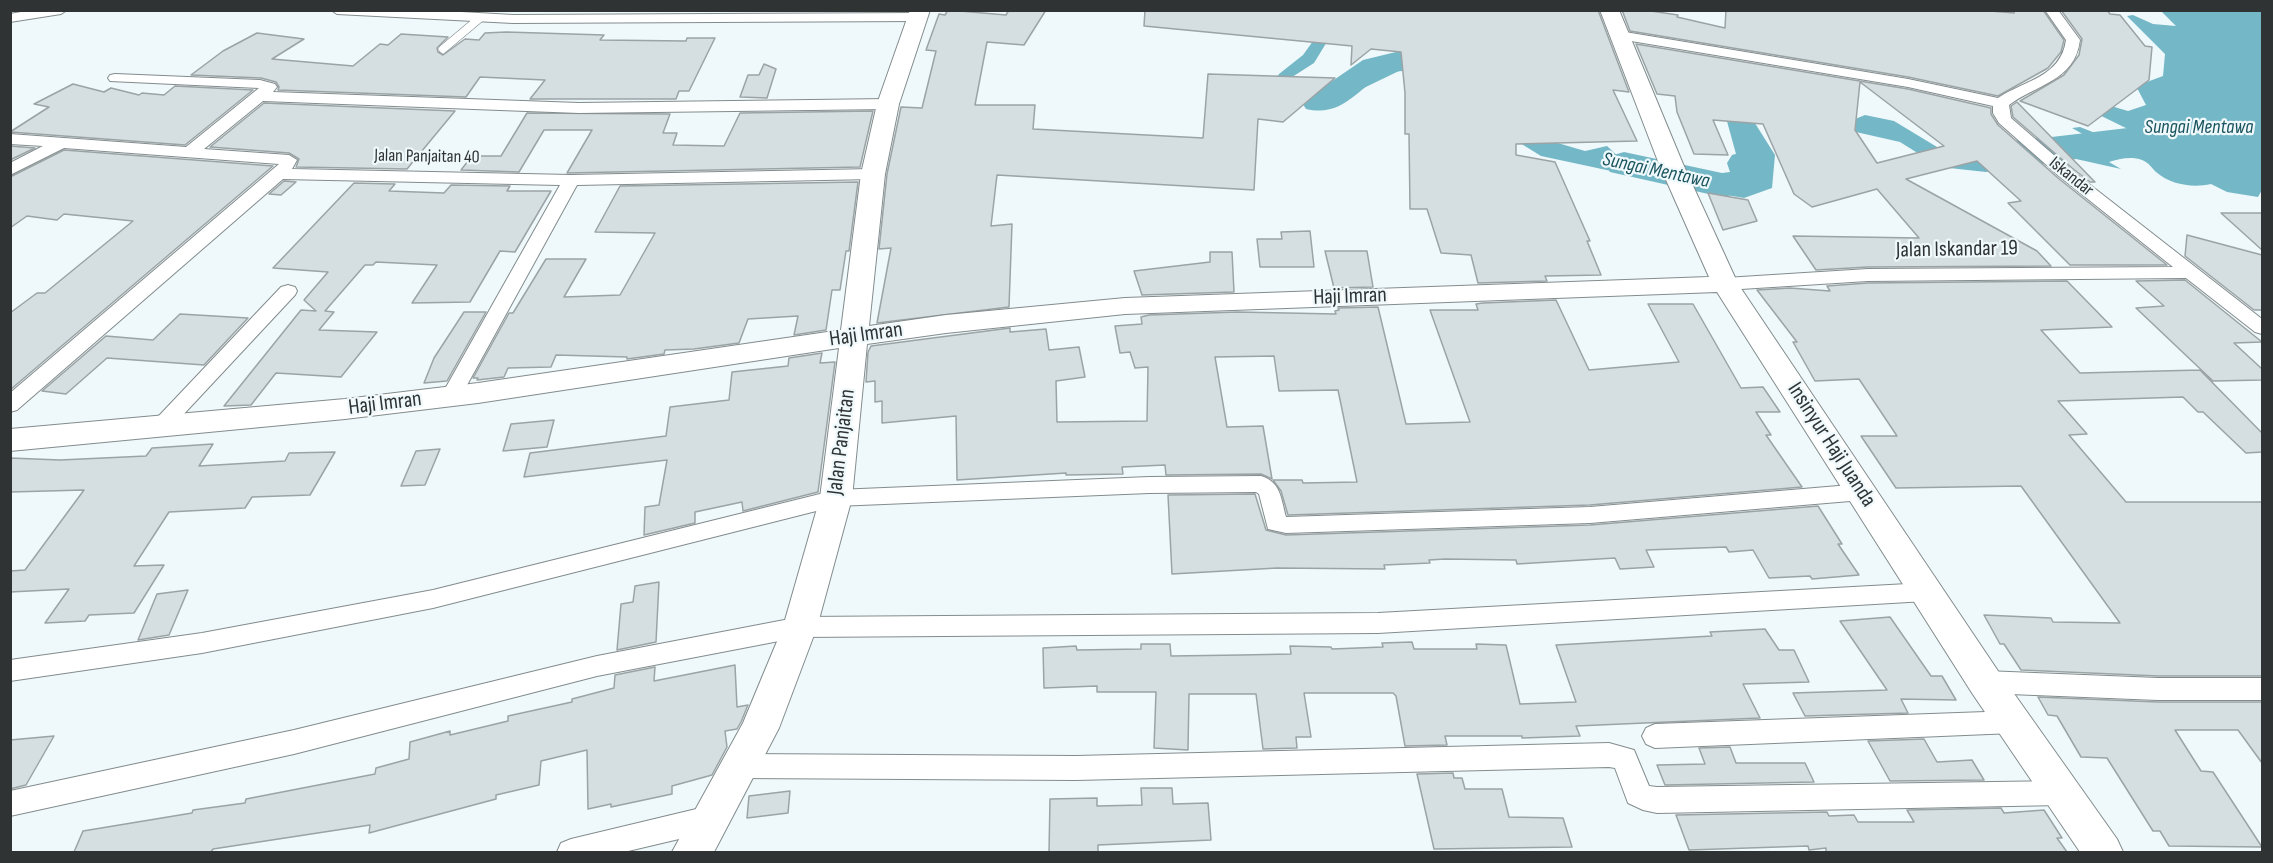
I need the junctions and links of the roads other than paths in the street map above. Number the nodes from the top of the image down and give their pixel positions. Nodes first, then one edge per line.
1 (61, 10) edge
2 (337, 10) edge
3 (1609, 10) edge
4 (2051, 10) edge
5 (919, 14) edge
6 (517, 15) edge
7 (10, 18) edge
8 (480, 18) junction
9 (1619, 35) junction
10 (443, 49) dead end
11 (115, 78) dead end
12 (262, 96) junction
13 (2001, 103) junction
14 (888, 104) junction
15 (10, 139) edge
16 (61, 143) junction
17 (192, 151) junction
18 (10, 170) edge
19 (279, 174) junction
20 (873, 174) junction
21 (571, 180) junction
22 (2190, 272) junction
23 (1725, 284) junction
24 (288, 291) dead end
25 (2262, 328) edge
26 (855, 336) junction
27 (451, 396) junction
28 (10, 405) edge
29 (161, 426) junction
30 (10, 440) edge
31 (1862, 492) junction
32 (836, 498) junction
33 (1926, 591) junction
34 (800, 627) junction
35 (10, 671) edge
36 (1985, 681) junction
37 (2262, 689) edge
38 (2013, 722) junction
39 (1655, 736) dead end
40 (741, 766) junction
41 (2061, 793) junction
42 (10, 804) edge
43 (713, 818) junction
44 (571, 852) edge
45 (692, 852) edge
46 (2103, 852) edge

1 - 7 street
2 - 8 street
3 - 9 street, Insinyur Haji Juanda
4 - 13 street
5 - 6 street
5 - 14 street, Jalan Panjaitan
6 - 8 street
8 - 10 lane
9 - 13 street
9 - 23 street, Insinyur Haji Juanda
11 - 12 street
12 - 14 street
12 - 17 street
13 - 22 street, Iskandar
14 - 20 street, Jalan Panjaitan
15 - 16 street
16 - 17 street
16 - 18 street
17 - 19 street
19 - 21 street, Jalan Panjaitan 40
19 - 28 street
20 - 21 street, Jalan Panjaitan 40
20 - 26 street, Jalan Panjaitan
21 - 27 street
22 - 23 street, Jalan Iskandar 19
22 - 25 street, Iskandar
23 - 26 street, Haji Imran
23 - 31 street, Insinyur Haji Juanda
24 - 29 street
26 - 27 street, Haji Imran
26 - 32 street, Jalan Panjaitan
27 - 29 street, Haji Imran
29 - 30 street, Haji Imran
31 - 32 street
31 - 33 street, Insinyur Haji Juanda
32 - 34 street, Jalan Panjaitan
32 - 35 street
33 - 34 street
33 - 36 street, Insinyur Haji Juanda
34 - 40 street, Jalan Panjaitan
34 - 42 street
36 - 37 street
36 - 38 street, Insinyur Haji Juanda
38 - 39 street
38 - 41 street, Insinyur Haji Juanda
40 - 41 street
40 - 43 street, Jalan Panjaitan
41 - 46 street, Insinyur Haji Juanda
43 - 44 street
43 - 45 street, Jalan Panjaitan

